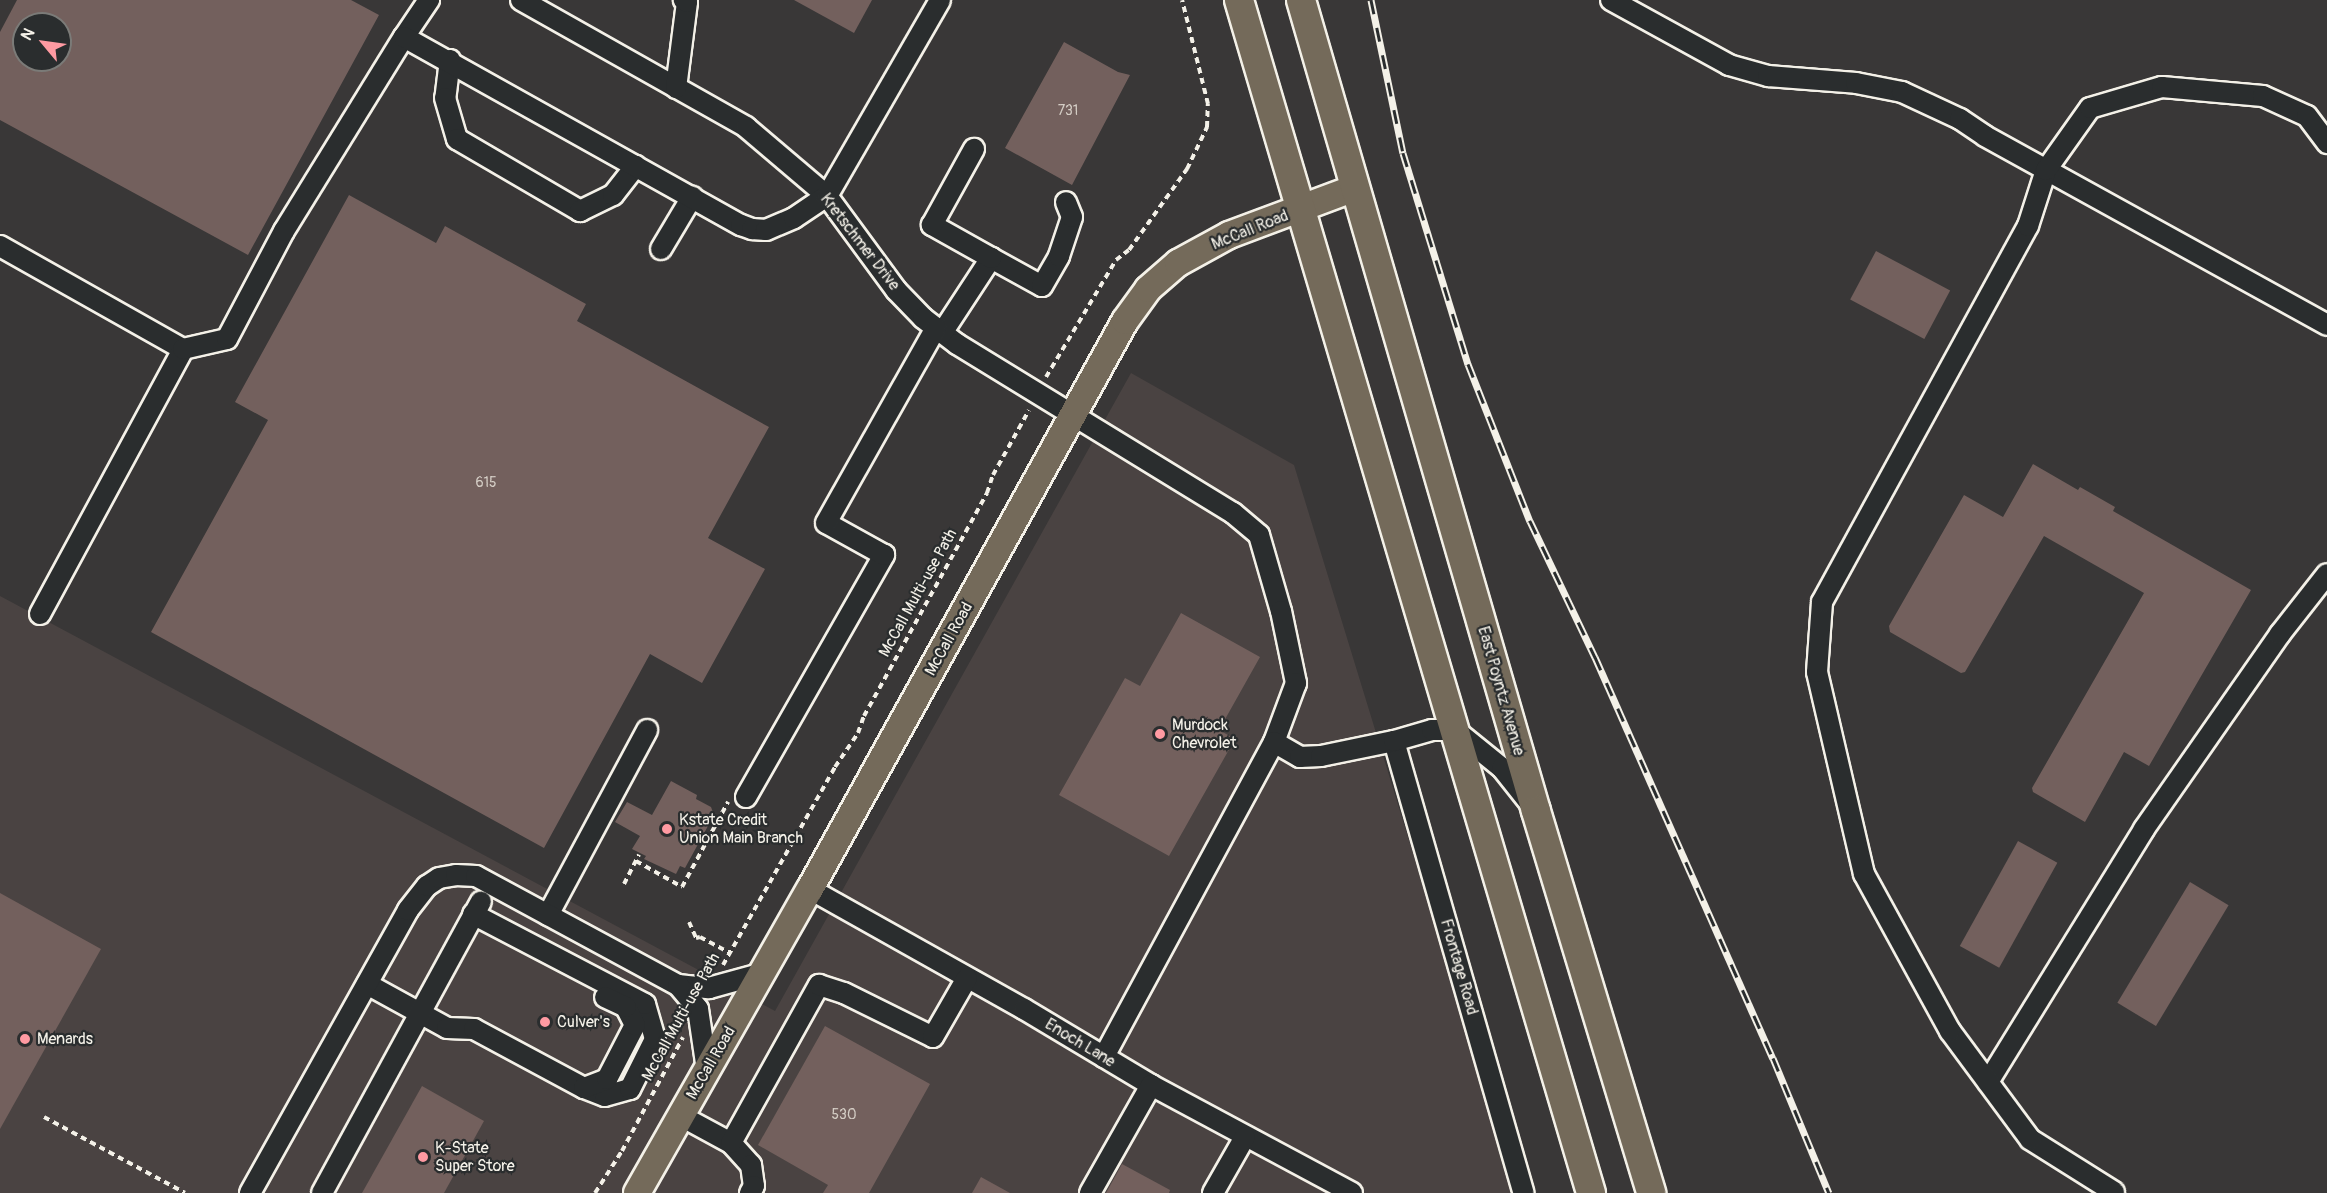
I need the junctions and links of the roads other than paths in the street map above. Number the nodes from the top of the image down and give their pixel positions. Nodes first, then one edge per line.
1 (429, 0) edge
2 (520, 0) edge
3 (684, 0) edge
4 (940, 0) edge
5 (1239, 0) edge
6 (1301, 0) edge
7 (1611, 0) edge
8 (542, 5) edge
9 (404, 36) junction
10 (450, 60) junction
11 (676, 88) junction
12 (2327, 143) edge
13 (974, 149) dead end
14 (636, 166) junction
15 (2046, 170) junction
16 (1355, 188) junction
17 (826, 196) junction
18 (692, 197) junction
19 (1066, 202) dead end
20 (1301, 210) junction
21 (0, 246) edge
22 (662, 249) dead end
23 (991, 258) junction
24 (2327, 325) edge
25 (939, 330) junction
26 (183, 349) junction
27 (1073, 414) junction
28 (2327, 574) edge
29 (40, 614) dead end
30 (1455, 729) junction
31 (647, 730) dead end
32 (1394, 741) junction
33 (1274, 742) junction
34 (737, 799) road end
35 (1536, 811) junction
36 (810, 889) junction
37 (548, 915) junction
38 (763, 973) junction
39 (967, 978) junction
40 (367, 984) junction
41 (678, 985) junction
42 (420, 1013) junction
43 (1104, 1057) junction
44 (707, 1070) junction
45 (1988, 1082) junction
46 (1151, 1085) junction
47 (681, 1116) junction
48 (1245, 1137) junction
49 (731, 1143) junction
50 (2114, 1192) edge
51 (250, 1193) edge
52 (322, 1193) edge
53 (637, 1193) edge
54 (750, 1193) edge
55 (1090, 1193) edge
56 (1213, 1193) edge
57 (1352, 1193) edge
58 (1524, 1193) edge
59 (1591, 1193) edge
60 (1651, 1193) edge

1 - 9 street
2 - 8 street, Kretschmer Drive
3 - 11 street
4 - 17 street
5 - 20 highway
6 - 16 highway, East Poyntz Avenue
7 - 15 street
8 - 11 street, Kretschmer Drive
9 - 10 street
9 - 26 street
10 - 14 street
10 - 14 street
11 - 17 street, Kretschmer Drive
12 - 15 street
13 - 23 street
14 - 18 street
15 - 24 street
15 - 45 street
16 - 20 main road, McCall Road
16 - 35 highway, East Poyntz Avenue
17 - 18 street
17 - 25 street, Kretschmer Drive
18 - 22 street
19 - 23 street
20 - 27 main road, McCall Road
20 - 30 highway
21 - 26 street
23 - 25 street
25 - 27 street, Kretschmer Drive
25 - 34 street
26 - 29 street
27 - 33 street, Kretschmer Drive
27 - 36 main road, McCall Road
28 - 45 street
30 - 32 street
30 - 35 street
30 - 59 highway
31 - 37 street
32 - 33 street
32 - 58 street, Frontage Road
33 - 43 street, Kretschmer Drive
35 - 60 highway, East Poyntz Avenue
36 - 38 main road, McCall Road
36 - 39 street, Enoch Lane
37 - 40 street
37 - 41 street
38 - 41 street
38 - 44 main road, McCall Road
39 - 43 street, Enoch Lane
39 - 49 street
40 - 42 street
40 - 51 street
41 - 44 street
42 - 42 street
42 - 52 street
43 - 46 street, Enoch Lane
44 - 47 main road, McCall Road
45 - 50 street
46 - 48 street, Enoch Lane
46 - 55 street
47 - 49 street
47 - 53 main road, McCall Road
48 - 56 street
48 - 57 street, Enoch Lane
49 - 54 street

